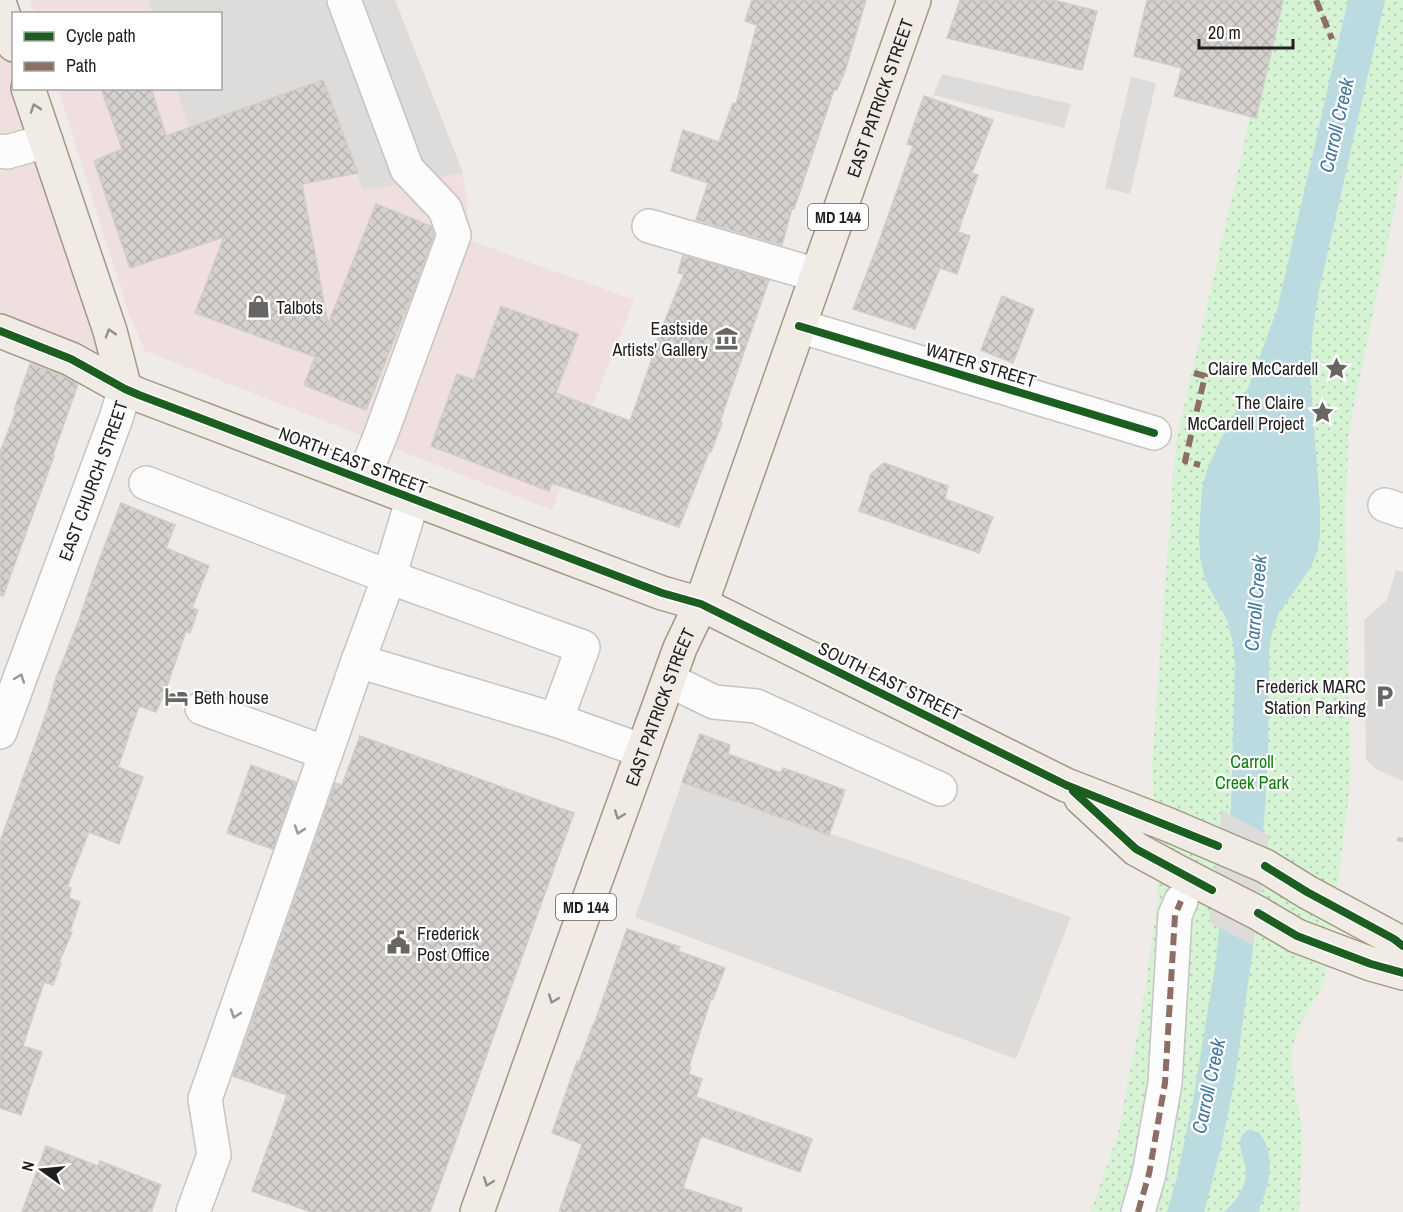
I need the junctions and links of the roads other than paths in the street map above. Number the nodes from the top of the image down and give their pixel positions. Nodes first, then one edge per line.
1 (344, 0) edge
2 (914, 0) edge
3 (0, 5) edge
4 (12, 39) edge
5 (29, 90) edge
6 (46, 141) junction
7 (0, 151) edge
8 (649, 226) dead end
9 (817, 275) junction
10 (799, 326) junction
11 (0, 330) edge
12 (125, 389) junction
13 (1154, 433) dead end
14 (363, 479) junction
15 (146, 483) dead end
16 (413, 498) junction
17 (388, 577) junction
18 (701, 604) junction
19 (358, 661) junction
20 (669, 680) junction
21 (202, 708) dead end
22 (556, 720) junction
23 (0, 732) edge
24 (643, 751) junction
25 (322, 764) junction
26 (1066, 785) junction
27 (940, 789) dead end
28 (1181, 901) dead end
29 (1403, 946) edge
30 (1403, 973) edge
31 (193, 1212) edge
32 (477, 1212) edge
33 (1138, 1212) edge

1 - 14 street
2 - 9 main road, EAST PATRICK STREET / MD 144
3 - 4 main road
6 -> 5 main road, EAST CHURCH STREET
6 - 7 street
12 -> 6 main road, EAST CHURCH STREET
8 - 9 street
9 - 10 main road, EAST PATRICK STREET / MD 144
10 - 13 street, WATER STREET
10 - 18 main road, EAST PATRICK STREET / MD 144
11 - 12 main road, NORTH EAST STREET
12 - 14 main road, NORTH EAST STREET
23 -> 12 street, EAST CHURCH STREET
14 - 16 main road, NORTH EAST STREET
15 - 17 street
16 - 17 street
16 - 18 main road, NORTH EAST STREET
17 - 19 street
17 - 22 street
18 - 20 main road, EAST PATRICK STREET / MD 144
18 - 26 main road, SOUTH EAST STREET
19 - 22 street
19 - 25 street
20 - 24 main road, EAST PATRICK STREET / MD 144
20 - 27 street
21 - 25 street
22 - 24 street
24 -> 32 main road, EAST PATRICK STREET / MD 144
25 -> 31 street
26 - 29 main road, SOUTH EAST STREET
26 - 30 main road, SOUTH EAST STREET
28 - 33 street

